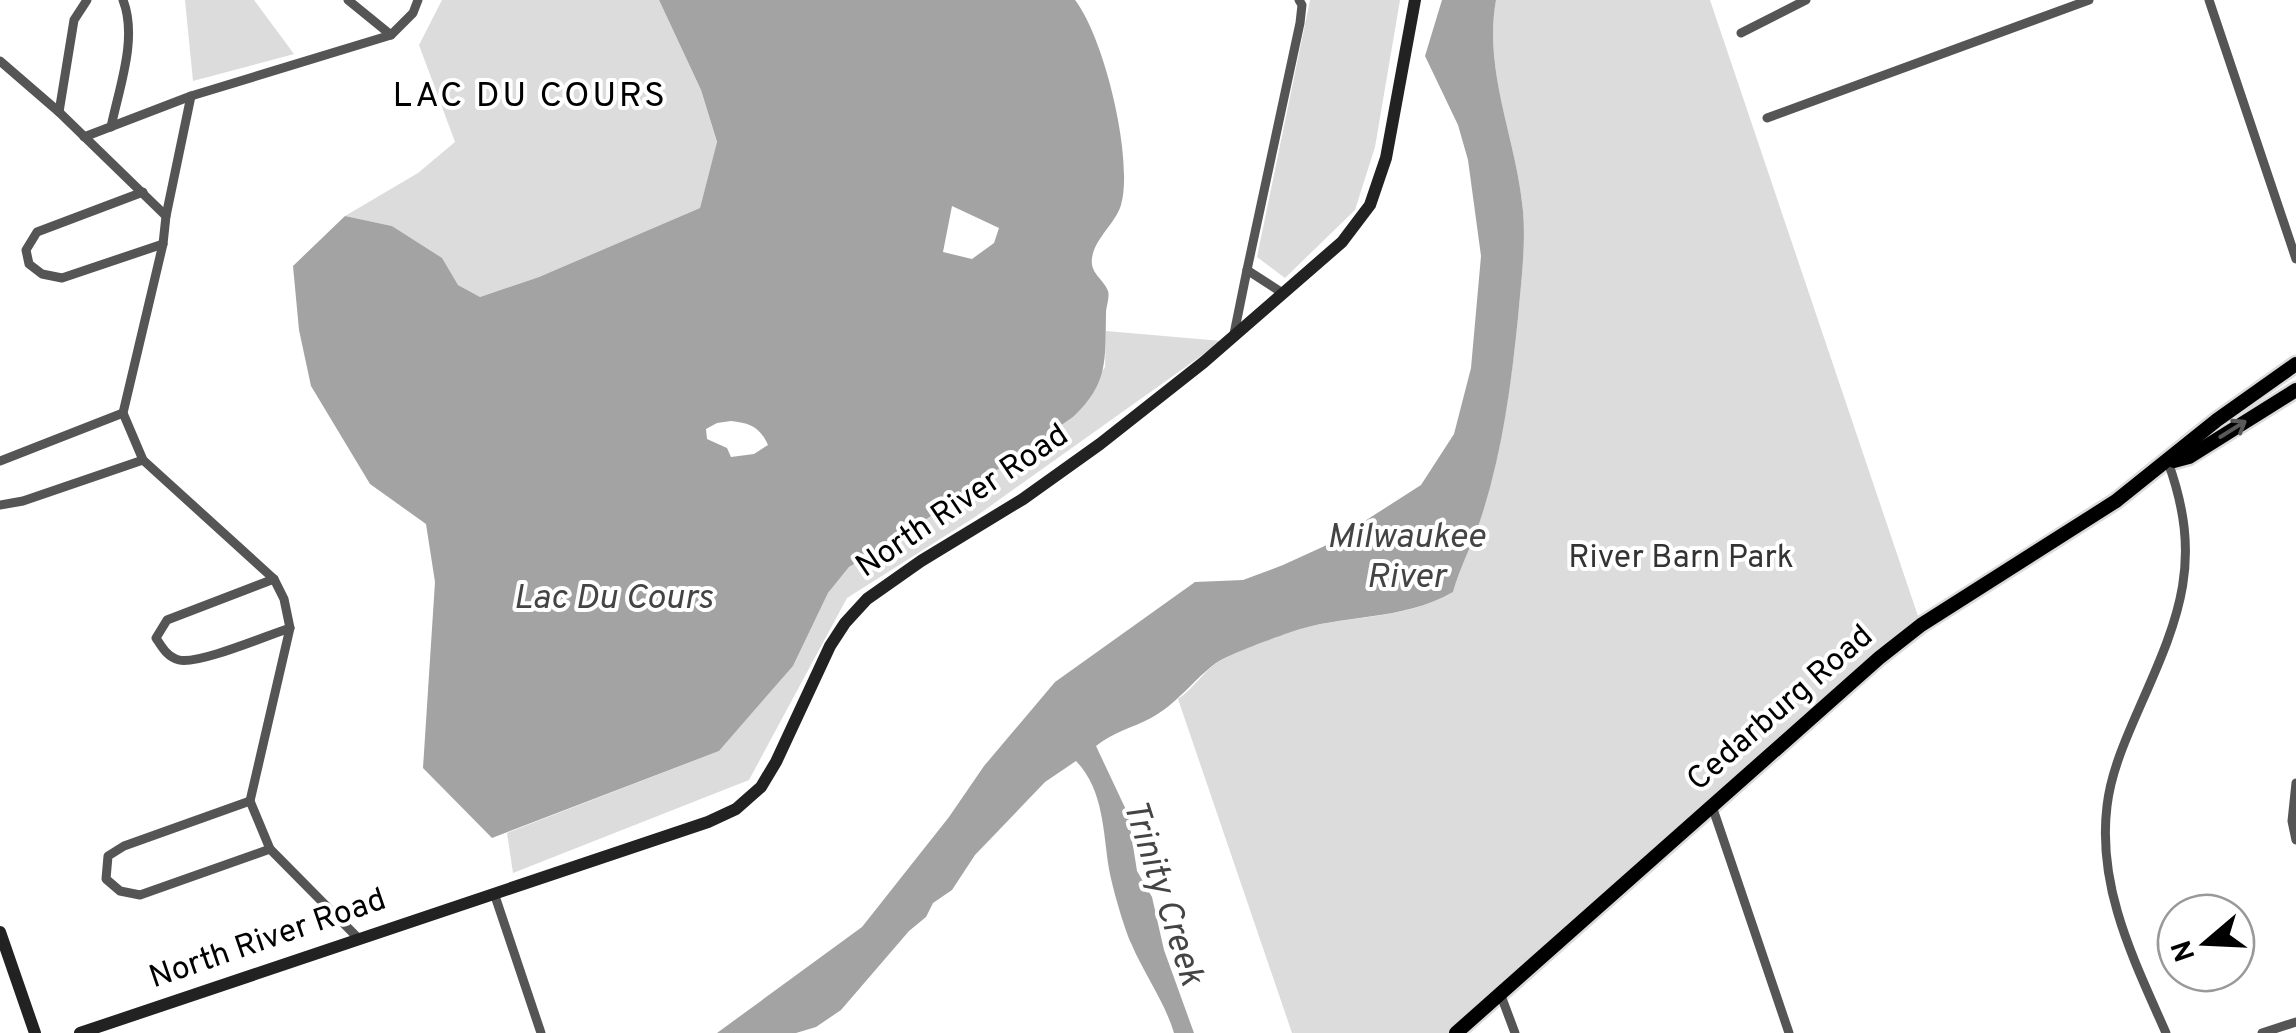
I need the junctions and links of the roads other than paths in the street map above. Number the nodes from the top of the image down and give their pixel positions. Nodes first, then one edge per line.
1 (87, 0) edge
2 (123, 0) edge
3 (348, 0) edge
4 (418, 0) edge
5 (1298, 0) edge
6 (1415, 0) edge
7 (1806, 0) edge
8 (2088, 0) edge
9 (2208, 0) edge
10 (1740, 33) dead end
11 (391, 35) junction
12 (0, 61) edge
13 (191, 96) junction
14 (59, 112) junction
15 (1767, 118) dead end
16 (111, 127) junction
17 (84, 137) junction
18 (143, 192) junction
19 (166, 216) junction
20 (163, 244) junction
21 (2296, 259) edge
22 (1247, 270) junction
23 (1281, 292) junction
24 (1234, 334) junction
25 (2296, 364) edge
26 (2296, 390) edge
27 (124, 413) junction
28 (0, 460) edge
29 (143, 460) junction
30 (2168, 462) junction
31 (0, 505) edge
32 (274, 579) junction
33 (290, 628) junction
34 (2296, 783) edge
35 (250, 802) junction
36 (1712, 806) junction
37 (2296, 840) edge
38 (270, 849) junction
39 (494, 892) junction
40 (0, 932) edge
41 (358, 938) junction
42 (1500, 994) junction
43 (2296, 1022) edge
44 (35, 1033) edge
45 (80, 1033) edge
46 (541, 1033) edge
47 (1456, 1033) edge
48 (1515, 1033) edge
49 (1789, 1033) edge
50 (2166, 1033) edge
51 (2262, 1033) edge

1 - 14 street
2 - 16 street
3 - 11 street
4 - 11 street
5 - 22 street
6 - 23 street, North River Road
7 - 10 street
8 - 15 street
9 - 21 street
11 - 13 street
12 - 14 street
13 - 16 street
13 - 19 street
14 - 17 street
16 - 17 street
17 - 18 street
18 - 19 street
18 - 20 street
19 - 20 street
20 - 27 street
22 - 23 street
22 - 24 street
23 - 24 street, North River Road
24 - 39 street, North River Road
25 - 30 main road, Cedarburg Road
30 -> 26 main road, Cedarburg Road
27 - 28 street
27 - 29 street
29 - 31 street
29 - 32 street
30 - 36 main road, Cedarburg Road
30 - 50 street
32 - 33 street
32 - 33 street
33 - 35 street
34 - 37 street
35 - 38 street
35 - 38 street
36 - 42 main road, Cedarburg Road
36 - 49 street
38 - 41 street
39 - 41 street, North River Road
39 - 46 street
40 - 44 street
41 - 45 street, North River Road
42 - 47 main road, Cedarburg Road
42 - 48 street
43 - 51 street

